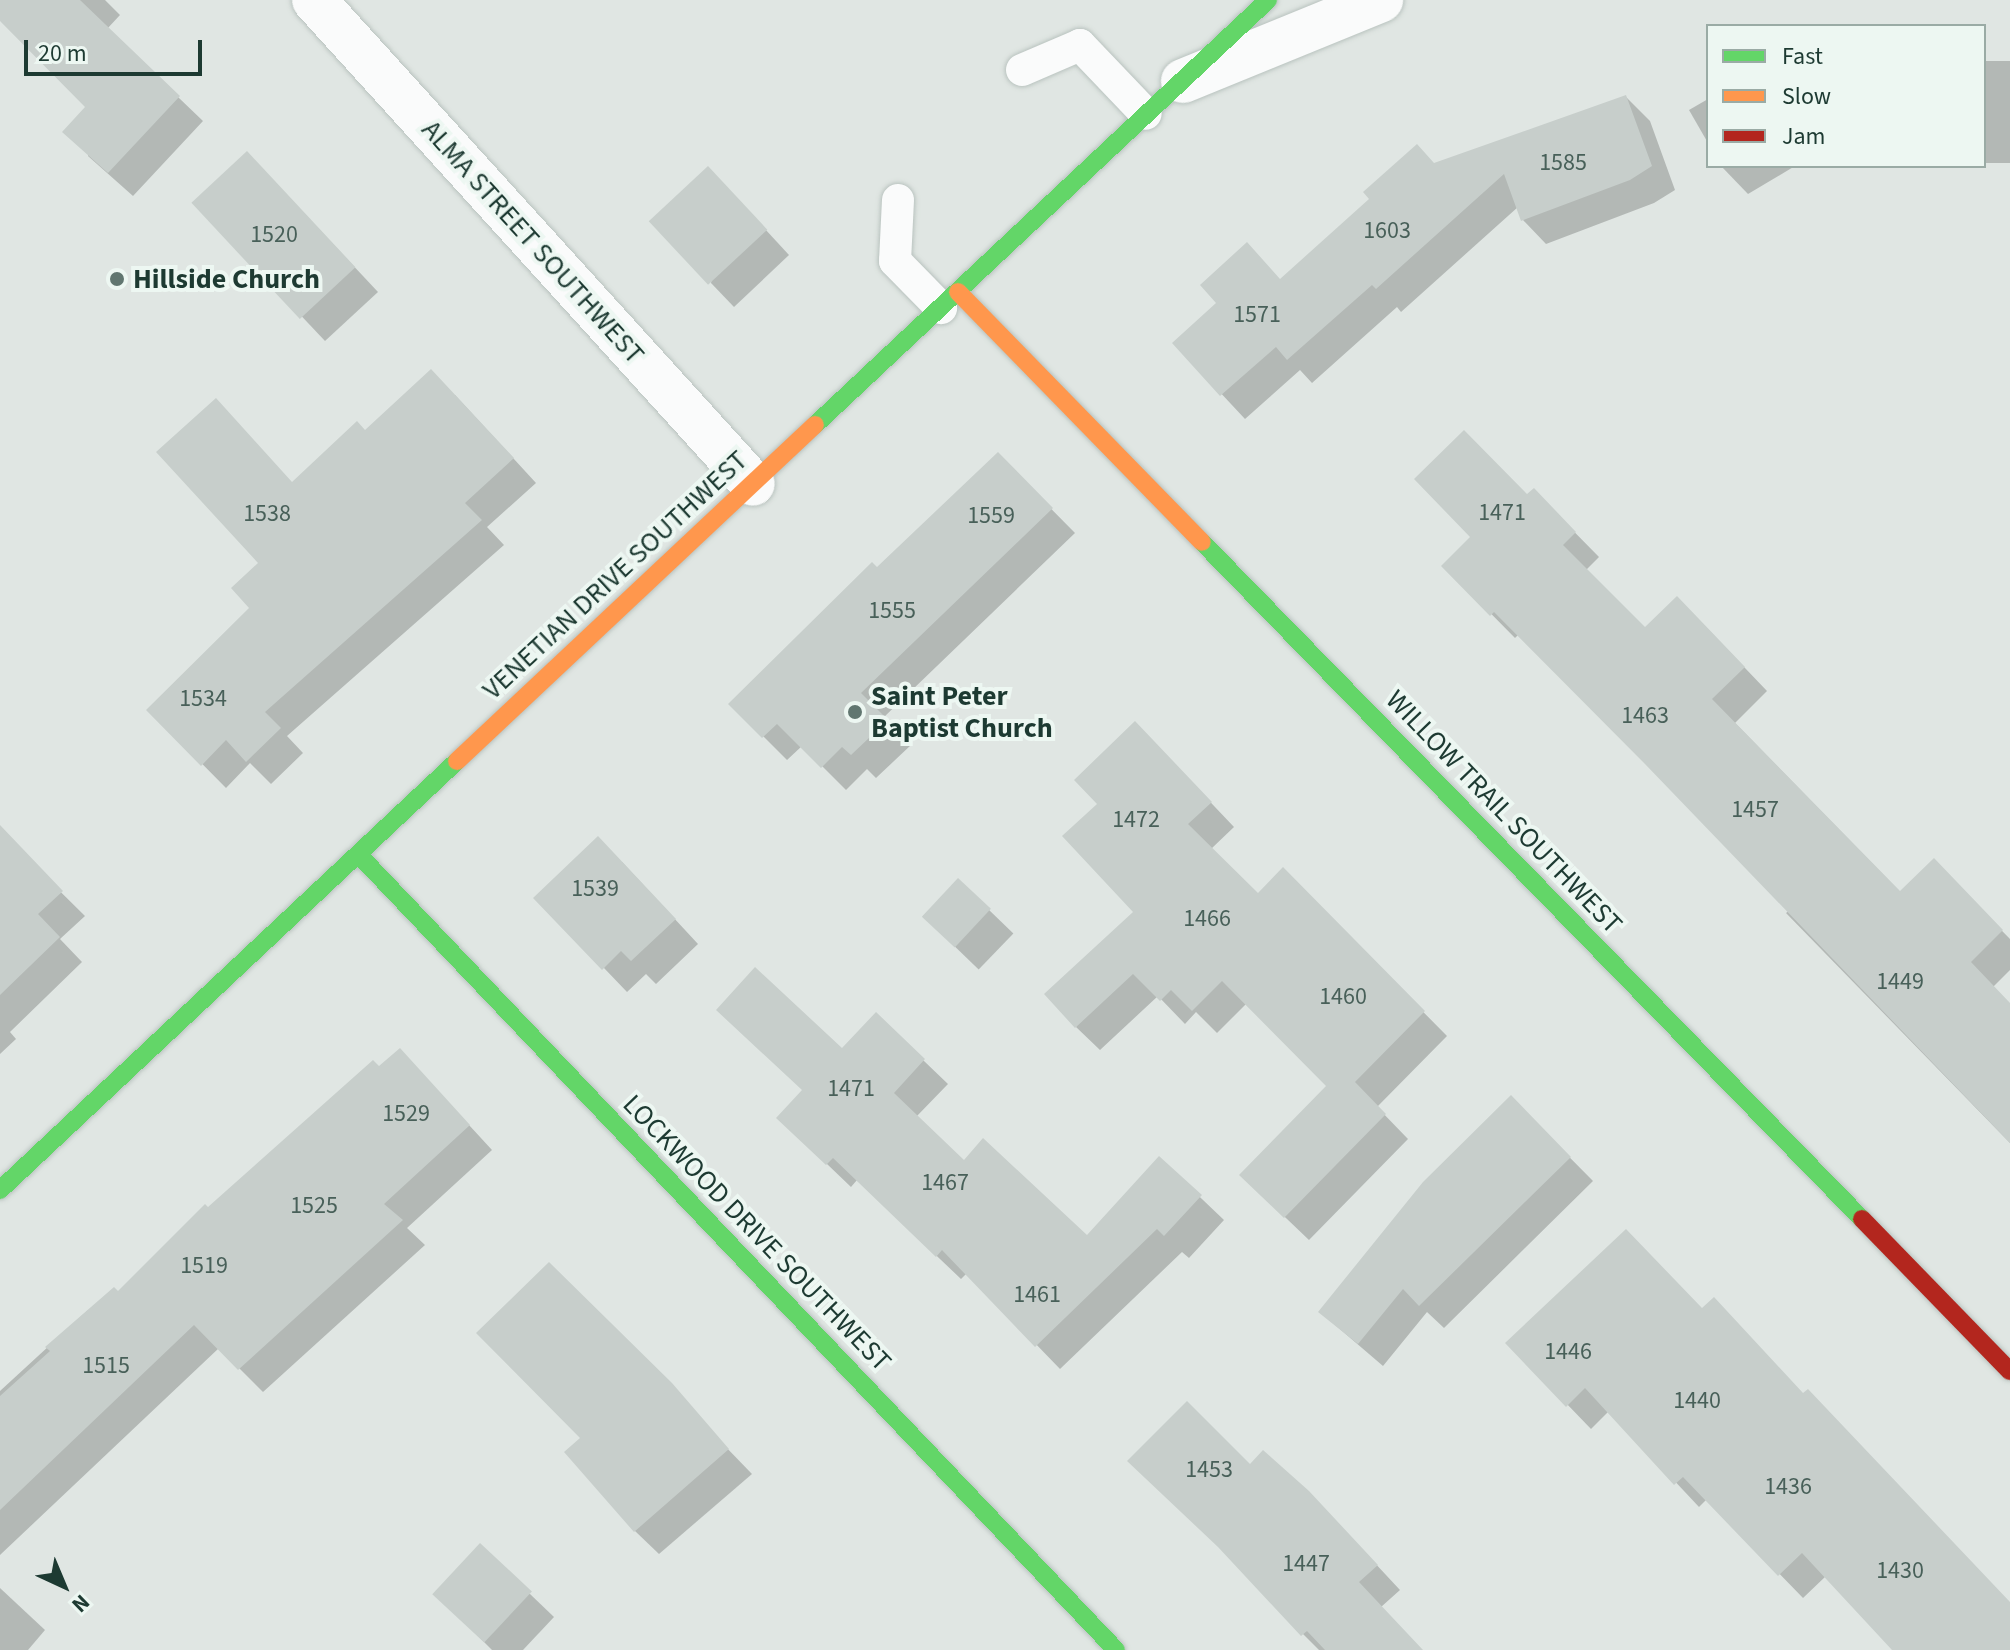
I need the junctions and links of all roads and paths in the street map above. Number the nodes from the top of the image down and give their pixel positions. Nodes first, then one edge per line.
1 (314, 0) edge
2 (1268, 0) edge
3 (1381, 0) edge
4 (1022, 70) dead end
5 (1181, 82) junction
6 (1146, 114) junction
7 (898, 200) dead end
8 (949, 300) junction
9 (753, 484) junction
10 (358, 854) junction
11 (0, 1190) edge
12 (2010, 1371) edge
13 (1116, 1650) edge

1 - 9 street, ALMA STREET SOUTHWEST
2 - 5 street, VENETIAN DRIVE SOUTHWEST
3 - 5 street
4 - 6 lane
5 - 6 street, VENETIAN DRIVE SOUTHWEST
6 - 8 street, VENETIAN DRIVE SOUTHWEST
7 - 8 lane
8 - 9 street, VENETIAN DRIVE SOUTHWEST
8 - 12 street, WILLOW TRAIL SOUTHWEST
9 - 10 street, VENETIAN DRIVE SOUTHWEST
10 - 11 street, VENETIAN DRIVE SOUTHWEST
10 - 13 street, LOCKWOOD DRIVE SOUTHWEST

